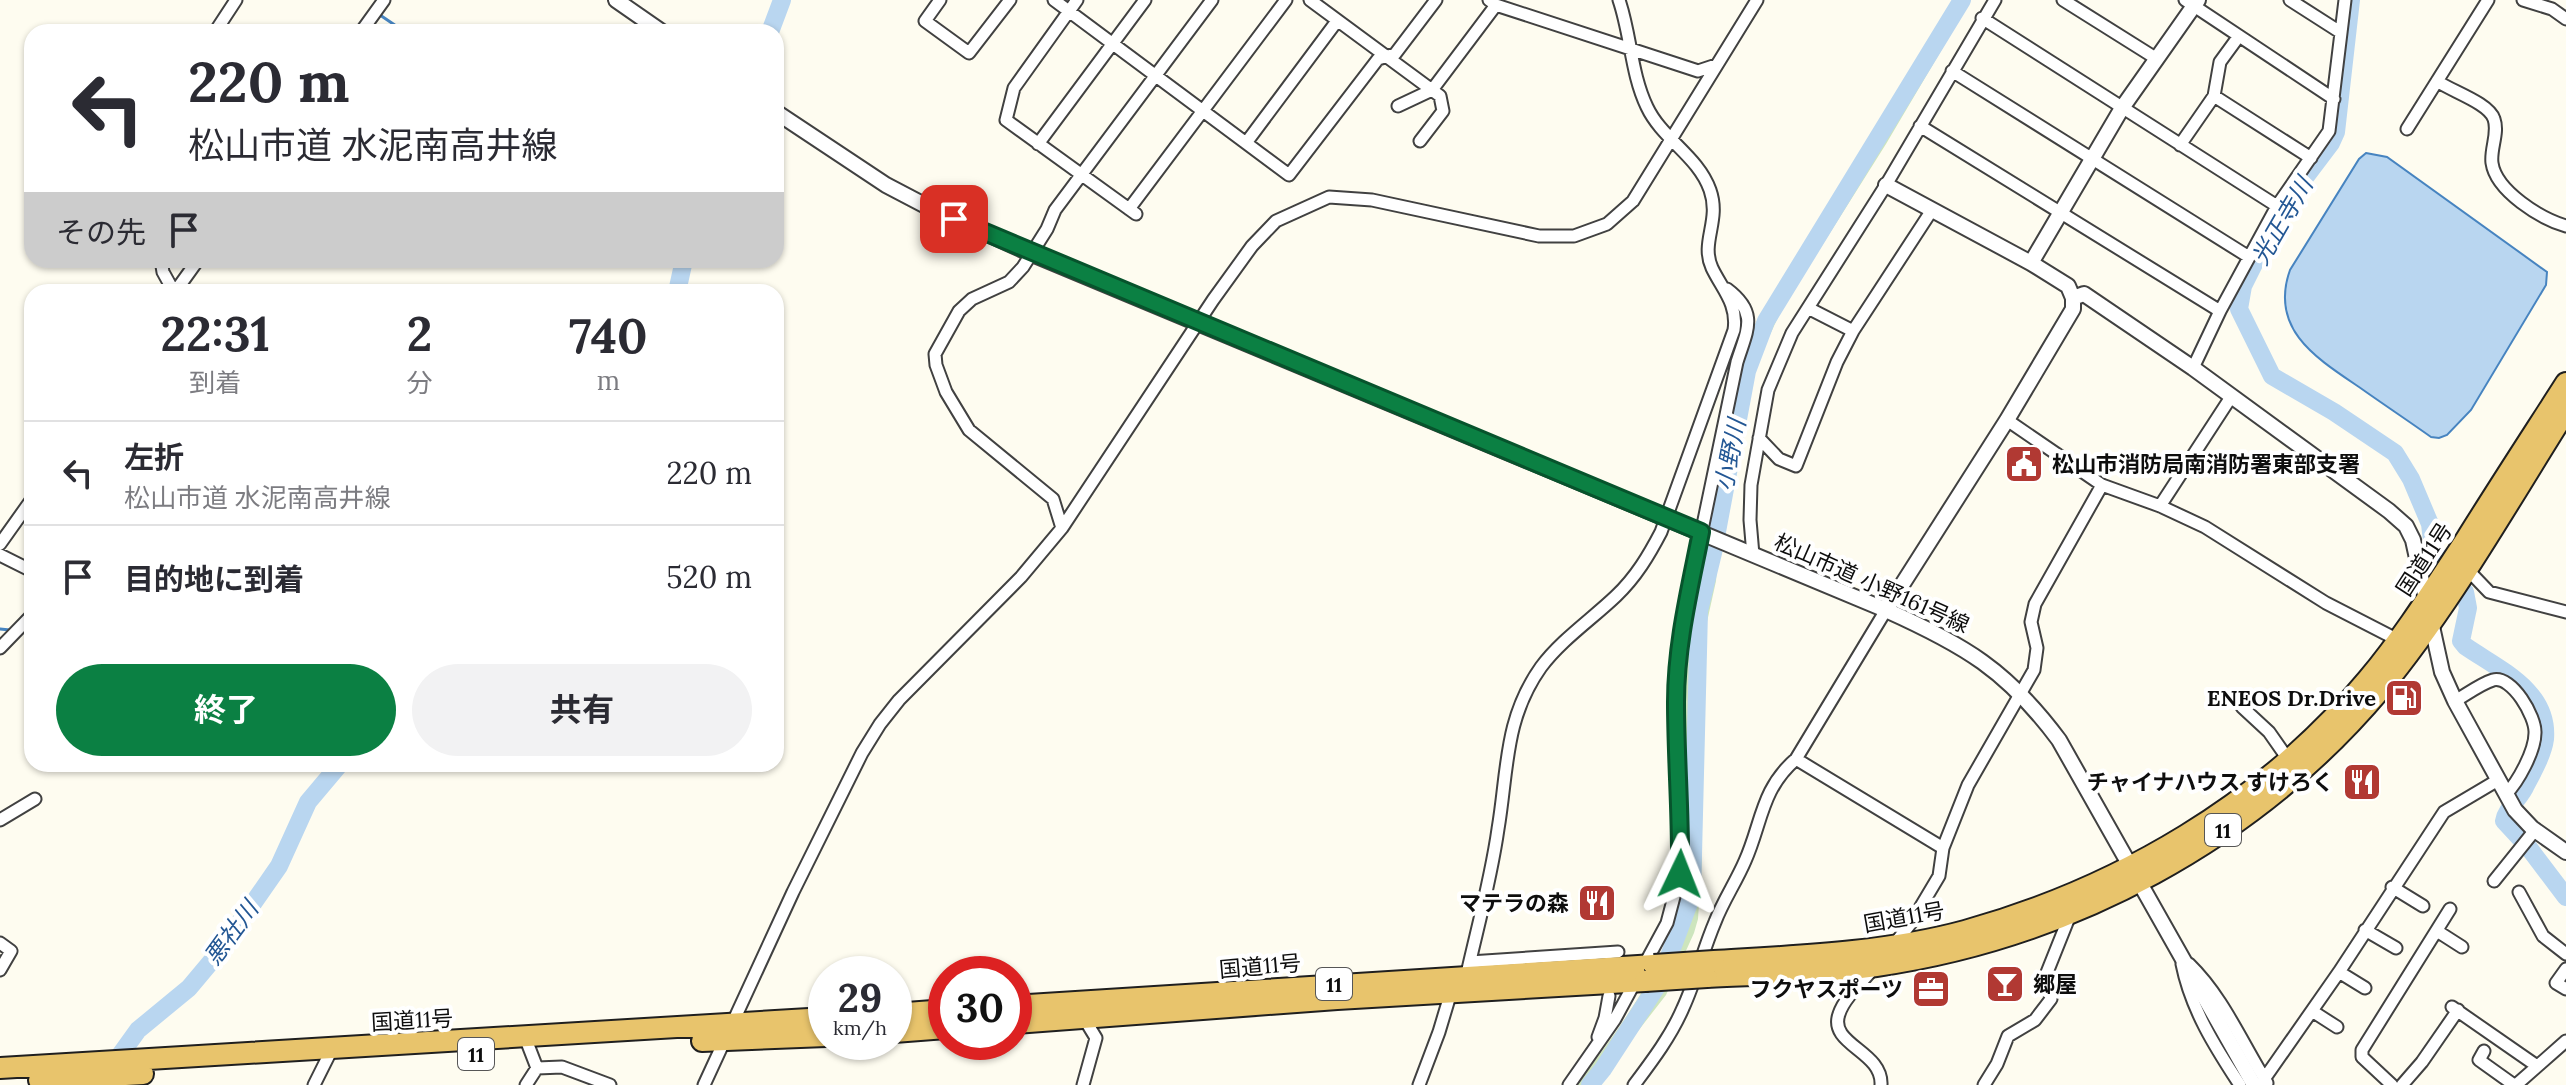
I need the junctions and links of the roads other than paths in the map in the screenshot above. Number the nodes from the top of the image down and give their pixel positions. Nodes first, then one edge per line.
1 (236, 0) edge
2 (384, 0) edge
3 (616, 0) edge
4 (940, 0) edge
5 (1010, 0) edge
6 (1054, 0) edge
7 (1077, 0) edge
8 (1145, 0) edge
9 (1212, 0) edge
10 (1286, 0) edge
11 (1310, 0) edge
12 (1436, 0) edge
13 (1619, 0) edge
14 (1757, 0) edge
15 (1995, 0) edge
16 (2063, 0) edge
17 (2290, 0) edge
18 (2345, 0) edge
19 (2488, 0) edge
20 (2523, 0) edge
21 (1493, 2) edge
22 (2192, 2) edge
23 (1069, 11) junction
24 (1982, 18) junction
25 (2566, 19) edge
26 (1337, 21) junction
27 (220, 24) edge
28 (367, 24) edge
29 (650, 24) edge
30 (2340, 32) junction
31 (2239, 36) junction
32 (1112, 44) junction
33 (1629, 49) junction
34 (1385, 56) junction
35 (2157, 59) junction
36 (1716, 65) junction
37 (1952, 71) junction
38 (1156, 76) junction
39 (2437, 81) junction
40 (1432, 90) junction
41 (2214, 96) junction
42 (2334, 99) junction
43 (1398, 106) dead end
44 (2122, 108) junction
45 (1202, 111) junction
46 (784, 117) edge
47 (1920, 126) junction
48 (2407, 129) dead end
49 (1672, 138) junction
50 (1420, 141) dead end
51 (1246, 143) junction
52 (1038, 144) junction
53 (2180, 145) junction
54 (2311, 158) junction
55 (2092, 159) junction
56 (1081, 176) junction
57 (1886, 185) junction
58 (2277, 206) junction
59 (1932, 210) junction
60 (2061, 211) junction
61 (2566, 226) edge
62 (1032, 254) junction
63 (2249, 257) junction
64 (2031, 263) junction
65 (1726, 289) junction
66 (2073, 298) junction
67 (1808, 308) junction
68 (2220, 311) junction
69 (1199, 323) junction
70 (1853, 331) junction
71 (2193, 368) junction
72 (2566, 383) edge
73 (2231, 397) junction
74 (2566, 411) edge
75 (2007, 420) junction
76 (1759, 438) junction
77 (2102, 485) junction
78 (2160, 506) junction
79 (24, 510) edge
80 (1666, 518) junction
81 (1062, 528) junction
82 (1704, 533) junction
83 (0, 544) edge
84 (0, 555) edge
85 (1753, 555) junction
86 (24, 567) edge
87 (2466, 568) junction
88 (2426, 601) junction
89 (1886, 610) junction
90 (2566, 612) edge
91 (24, 623) edge
92 (2430, 624) junction
93 (2398, 640) junction
94 (0, 648) edge
95 (2020, 693) junction
96 (2455, 701) junction
97 (2242, 707) dead end
98 (1796, 759) junction
99 (2293, 766) junction
100 (2498, 780) junction
101 (35, 799) dead end
102 (2510, 802) junction
103 (0, 820) edge
104 (2527, 839) junction
105 (1943, 848) junction
106 (2566, 852) edge
107 (2135, 874) junction
108 (2494, 881) dead end
109 (2392, 887) junction
110 (2519, 892) dead end
111 (2067, 906) junction
112 (2423, 906) dead end
113 (2450, 909) dead end
114 (2365, 930) junction
115 (2437, 931) junction
116 (0, 943) edge
117 (1894, 945) junction
118 (2462, 947) dead end
119 (2396, 948) dead end
120 (1618, 952) dead end
121 (2566, 954) edge
122 (1876, 966) junction
123 (1710, 969) junction
124 (2566, 969) edge
125 (0, 970) edge
126 (1468, 970) junction
127 (2339, 972) junction
128 (1645, 974) junction
129 (2365, 988) dead end
130 (2566, 989) edge
131 (1448, 994) junction
132 (1609, 996) dead end
133 (1032, 1007) edge
134 (1079, 1010) junction
135 (2312, 1011) junction
136 (1032, 1019) edge
137 (808, 1021) edge
138 (2337, 1027) dead end
139 (729, 1032) junction
140 (808, 1035) edge
141 (2566, 1041) edge
142 (1599, 1045) junction
143 (2484, 1051) dead end
144 (531, 1052) junction
145 (329, 1056) junction
146 (2537, 1066) junction
147 (0, 1068) edge
148 (100, 1070) junction
149 (0, 1082) edge
150 (2257, 1084) edge
151 (314, 1085) edge
152 (526, 1085) edge
153 (610, 1085) edge
154 (704, 1085) edge
155 (1083, 1085) edge
156 (1419, 1085) edge
157 (1569, 1085) edge
158 (1634, 1085) edge
159 (1881, 1085) edge
160 (1984, 1085) edge
161 (2392, 1085) edge
162 (2402, 1085) edge
163 (2515, 1085) edge

1 - 27 street
2 - 28 street
3 - 29 street
4 - 5 street
6 - 23 street
7 - 23 street
8 - 32 street
9 - 38 street
10 - 45 street
11 - 26 street
12 - 34 street
13 - 33 street
14 - 36 street
15 - 24 street
16 - 35 street
17 - 30 street
18 - 30 street
19 - 39 street
20 - 25 street
21 - 33 street
21 - 40 street
22 - 31 street
22 - 35 street
23 - 32 street
23 - 52 street
24 - 37 street
24 - 44 street
26 - 34 street
26 - 51 street
30 - 42 street
31 - 41 street
31 - 42 street
32 - 38 street
32 - 52 street
33 - 36 street
33 - 49 street
34 - 40 street
34 - 51 street
35 - 44 street
36 - 49 street
37 - 47 street
37 - 55 street
38 - 45 street
38 - 56 street
39 - 48 street
39 - 61 street
40 - 43 street
40 - 50 street
41 - 53 street
41 - 54 street
42 - 54 street
44 - 53 street
44 - 55 street
45 - 51 street
45 - 56 street
46 - 62 street, 松山市道 小野161号線
47 - 57 street
47 - 60 street
49 - 65 street
49 - 69 street
52 - 56 street
53 - 58 street
54 - 58 street
55 - 60 street
55 - 63 street
56 - 62 street
57 - 59 street
57 - 67 street
58 - 63 street
59 - 64 street
59 - 70 street
60 - 64 street
60 - 68 street
62 - 69 street, 松山市道 小野161号線
62 - 81 street
63 - 68 street
64 - 66 street
65 - 80 street
65 - 82 street
66 - 71 street
66 - 75 street
67 - 70 street
67 - 76 street
68 - 71 street
69 - 80 street, 松山市道 小野161号線
69 - 81 street
70 - 76 street
71 - 73 street
72 - 88 highway, 国道11号 / 11
73 - 78 street
73 - 88 street
74 - 87 highway, 国道11号 / 11
75 - 77 street
75 - 89 street
76 - 85 street
77 - 78 street
77 - 95 street
78 - 93 street
79 - 83 street
80 - 82 street, 松山市道 小野161号線
80 - 126 street
81 - 139 street
82 - 85 street, 松山市道 小野161号線
82 - 128 street
84 - 86 street
85 - 89 street, 松山市道 小野161号線
87 - 90 street
87 - 92 highway, 国道11号 / 11
88 - 92 street
88 - 93 highway, 国道11号 / 11
89 - 95 street, 松山市道 小野161号線
89 - 98 street
91 - 94 street
92 - 96 street
92 - 99 highway, 国道11号 / 11
93 - 99 highway, 国道11号 / 11
95 - 105 street
95 - 107 street, 松山市道 小野161号線
96 - 100 street
96 - 102 street
97 - 99 street
98 - 105 street
98 - 158 street
99 - 107 highway, 国道11号 / 11
100 - 102 street
100 - 109 street
101 - 103 street
102 - 104 street
104 - 106 street
104 - 108 street
105 - 117 street
107 - 111 highway, 国道11号 / 11
107 - 150 street, 松山市道 小野161号線
109 - 112 street
109 - 114 street
110 - 121 street
111 - 117 highway, 国道11号 / 11
111 - 122 highway, 国道11号 / 11
111 - 160 street
113 - 115 street
114 - 119 street
114 - 127 street
115 - 118 street
115 - 161 street
116 - 125 street
117 - 122 street
117 - 123 highway, 国道11号 / 11
120 - 126 street
122 - 123 highway, 国道11号 / 11
122 - 159 street
123 - 128 highway, 国道11号 / 11, bridge
124 - 130 street
126 - 128 highway, 国道11号 / 11
126 - 131 street
126 - 134 highway, 国道11号 / 11
127 - 129 street
127 - 135 street
128 - 131 highway, 国道11号 / 11
128 - 142 street
131 - 134 highway, 国道11号 / 11
131 - 156 street
132 - 142 street
133 - 134 highway, 国道11号 / 11
134 - 136 highway, 国道11号 / 11
134 - 155 street
135 - 138 street
135 - 150 street
137 - 139 highway, 国道11号 / 11
139 - 140 highway, 国道11号 / 11
139 - 144 highway, 国道11号 / 11
139 - 154 street
141 - 146 street
142 - 157 street
143 - 163 street
144 - 145 highway, 国道11号 / 11
144 - 152 street
144 - 153 street
145 - 148 highway, 国道11号 / 11
145 - 151 street
146 - 162 street
146 - 163 street
147 - 148 highway, 国道11号 / 11
148 - 149 highway, 国道11号 / 11

